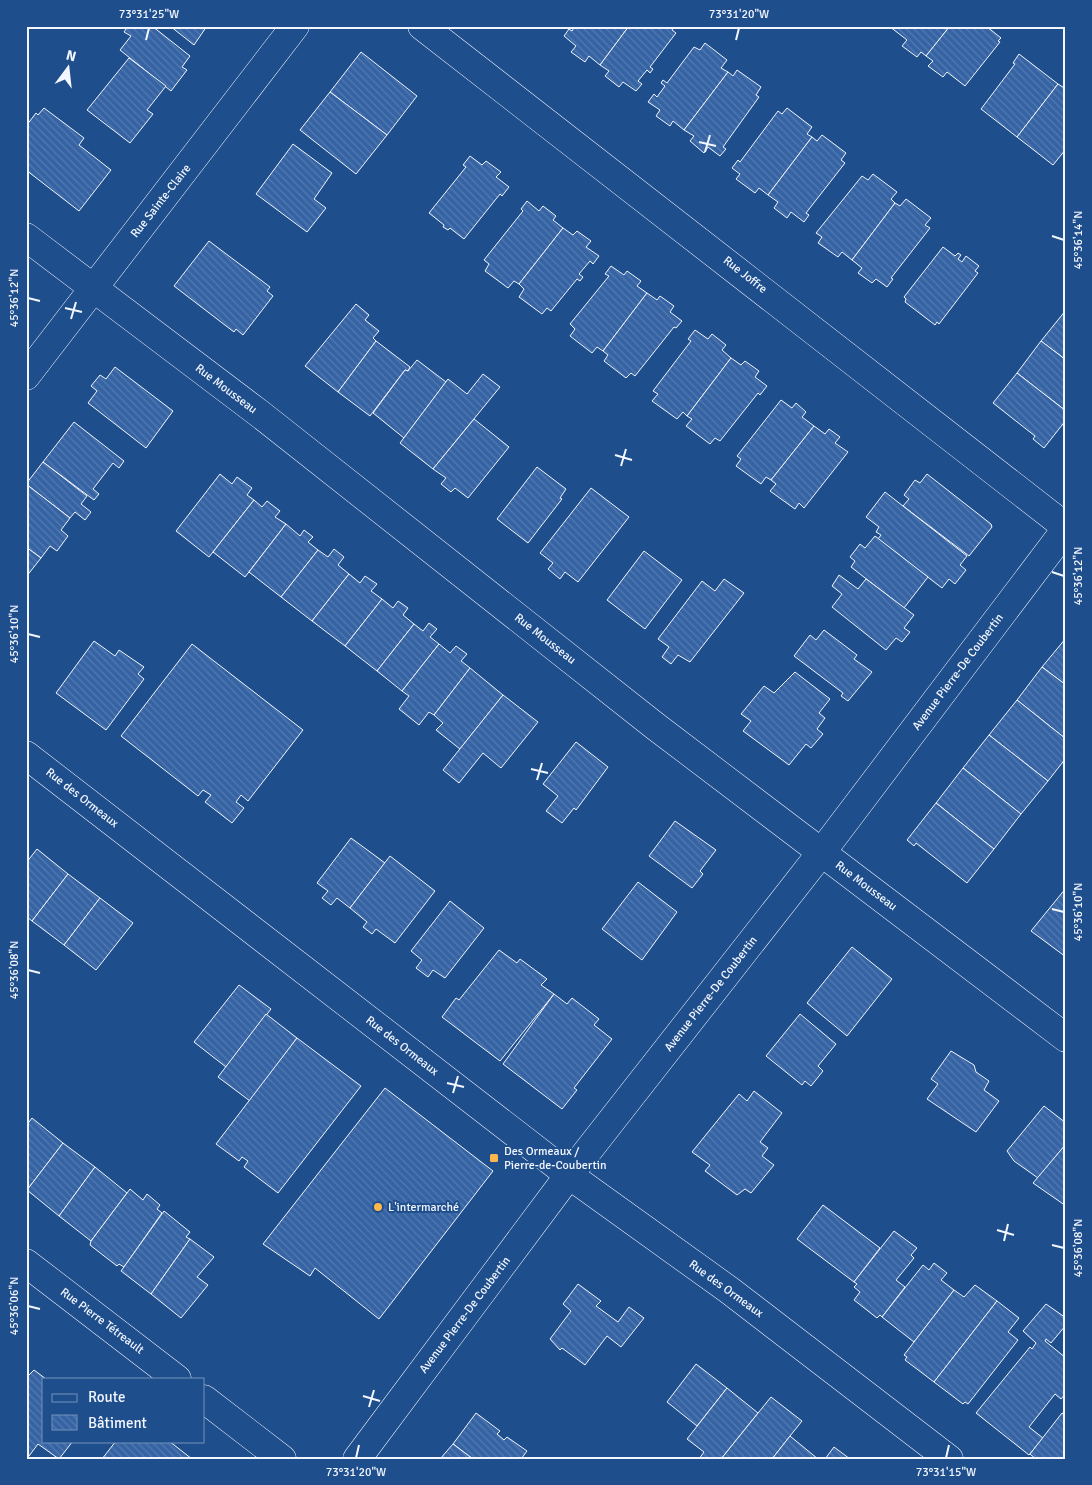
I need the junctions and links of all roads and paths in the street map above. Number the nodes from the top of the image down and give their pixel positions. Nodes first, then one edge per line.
1 (295, 26) edge
2 (422, 26) edge
3 (26, 237) edge
4 (93, 289) junction
5 (26, 376) edge
6 (1066, 528) edge
7 (26, 755) edge
8 (821, 853) junction
9 (1066, 1038) edge
10 (569, 1175) junction
11 (26, 1263) edge
12 (176, 1378) edge
13 (205, 1400) edge
14 (282, 1459) edge
15 (357, 1459) edge
16 (949, 1459) edge

1 - 4 street, Rue Sainte-Claire
2 - 6 street, Rue Joffre
3 - 4 street, Rue Mousseau
4 - 5 street, Rue Sainte-Claire
4 - 8 street, Rue Mousseau
6 - 8 street, Avenue Pierre-De Coubertin
7 - 10 street, Rue des Ormeaux
8 - 9 street, Rue Mousseau
8 - 10 street, Avenue Pierre-De Coubertin
10 - 15 street, Avenue Pierre-De Coubertin
10 - 16 street, Rue des Ormeaux
11 - 12 street, Rue Pierre Tétreault
13 - 14 street

